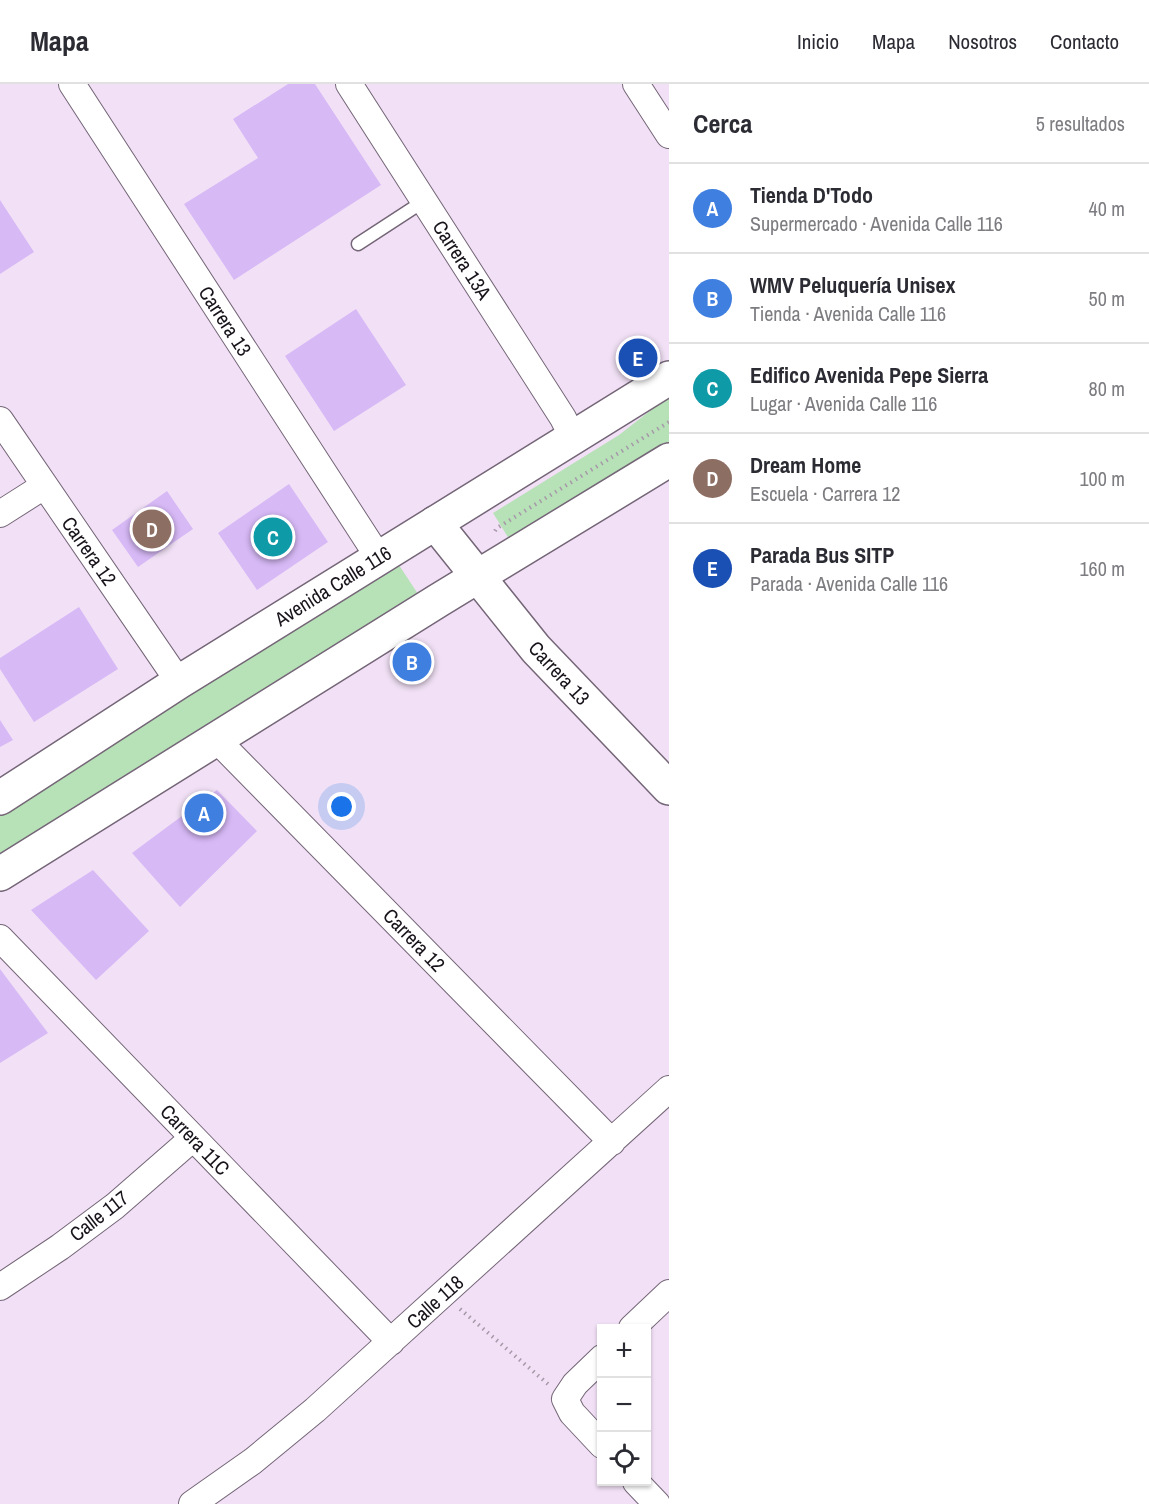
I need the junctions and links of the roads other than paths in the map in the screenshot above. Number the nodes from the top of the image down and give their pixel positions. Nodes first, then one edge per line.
1 (72, 84) edge
2 (349, 84) edge
3 (636, 84) edge
4 (669, 135) edge
5 (424, 201) junction
6 (358, 244) dead end
7 (669, 378) edge
8 (0, 420) edge
9 (573, 438) junction
10 (669, 460) edge
11 (44, 486) junction
12 (0, 514) edge
13 (435, 523) junction
14 (378, 558) junction
15 (477, 577) junction
16 (179, 682) junction
17 (215, 738) junction
18 (669, 788) edge
19 (0, 798) edge
20 (0, 874) edge
21 (0, 938) edge
22 (669, 1089) edge
23 (193, 1138) junction
24 (612, 1142) junction
25 (0, 1287) edge
26 (669, 1293) edge
27 (637, 1324) edge
28 (391, 1342) junction
29 (597, 1363) edge
30 (597, 1440) edge
31 (640, 1486) edge
32 (202, 1501) edge
33 (657, 1504) edge

1 - 14 street, Carrera 13
2 - 5 street, Carrera 13A
3 - 4 street
5 - 6 lane
5 - 9 street, Carrera 13A
7 - 9 main road, Avenida Calle 116
8 - 11 street, Carrera 12
9 - 13 main road, Avenida Calle 116
10 - 15 main road
11 - 12 street
11 - 16 street, Carrera 12
13 - 14 main road, Avenida Calle 116
13 - 15 main road, Carrera 13
14 - 16 main road, Avenida Calle 116
15 - 17 main road
15 - 18 main road, Carrera 13
16 - 19 main road, Avenida Calle 116
17 - 20 main road
17 - 24 street, Carrera 12
21 - 23 street, Carrera 11C
22 - 24 street, Calle 118
23 - 25 street, Calle 117
23 - 28 street, Carrera 11C
24 - 28 street, Calle 118
26 - 27 street
28 - 32 street, Calle 118
29 - 30 street
31 - 33 street

